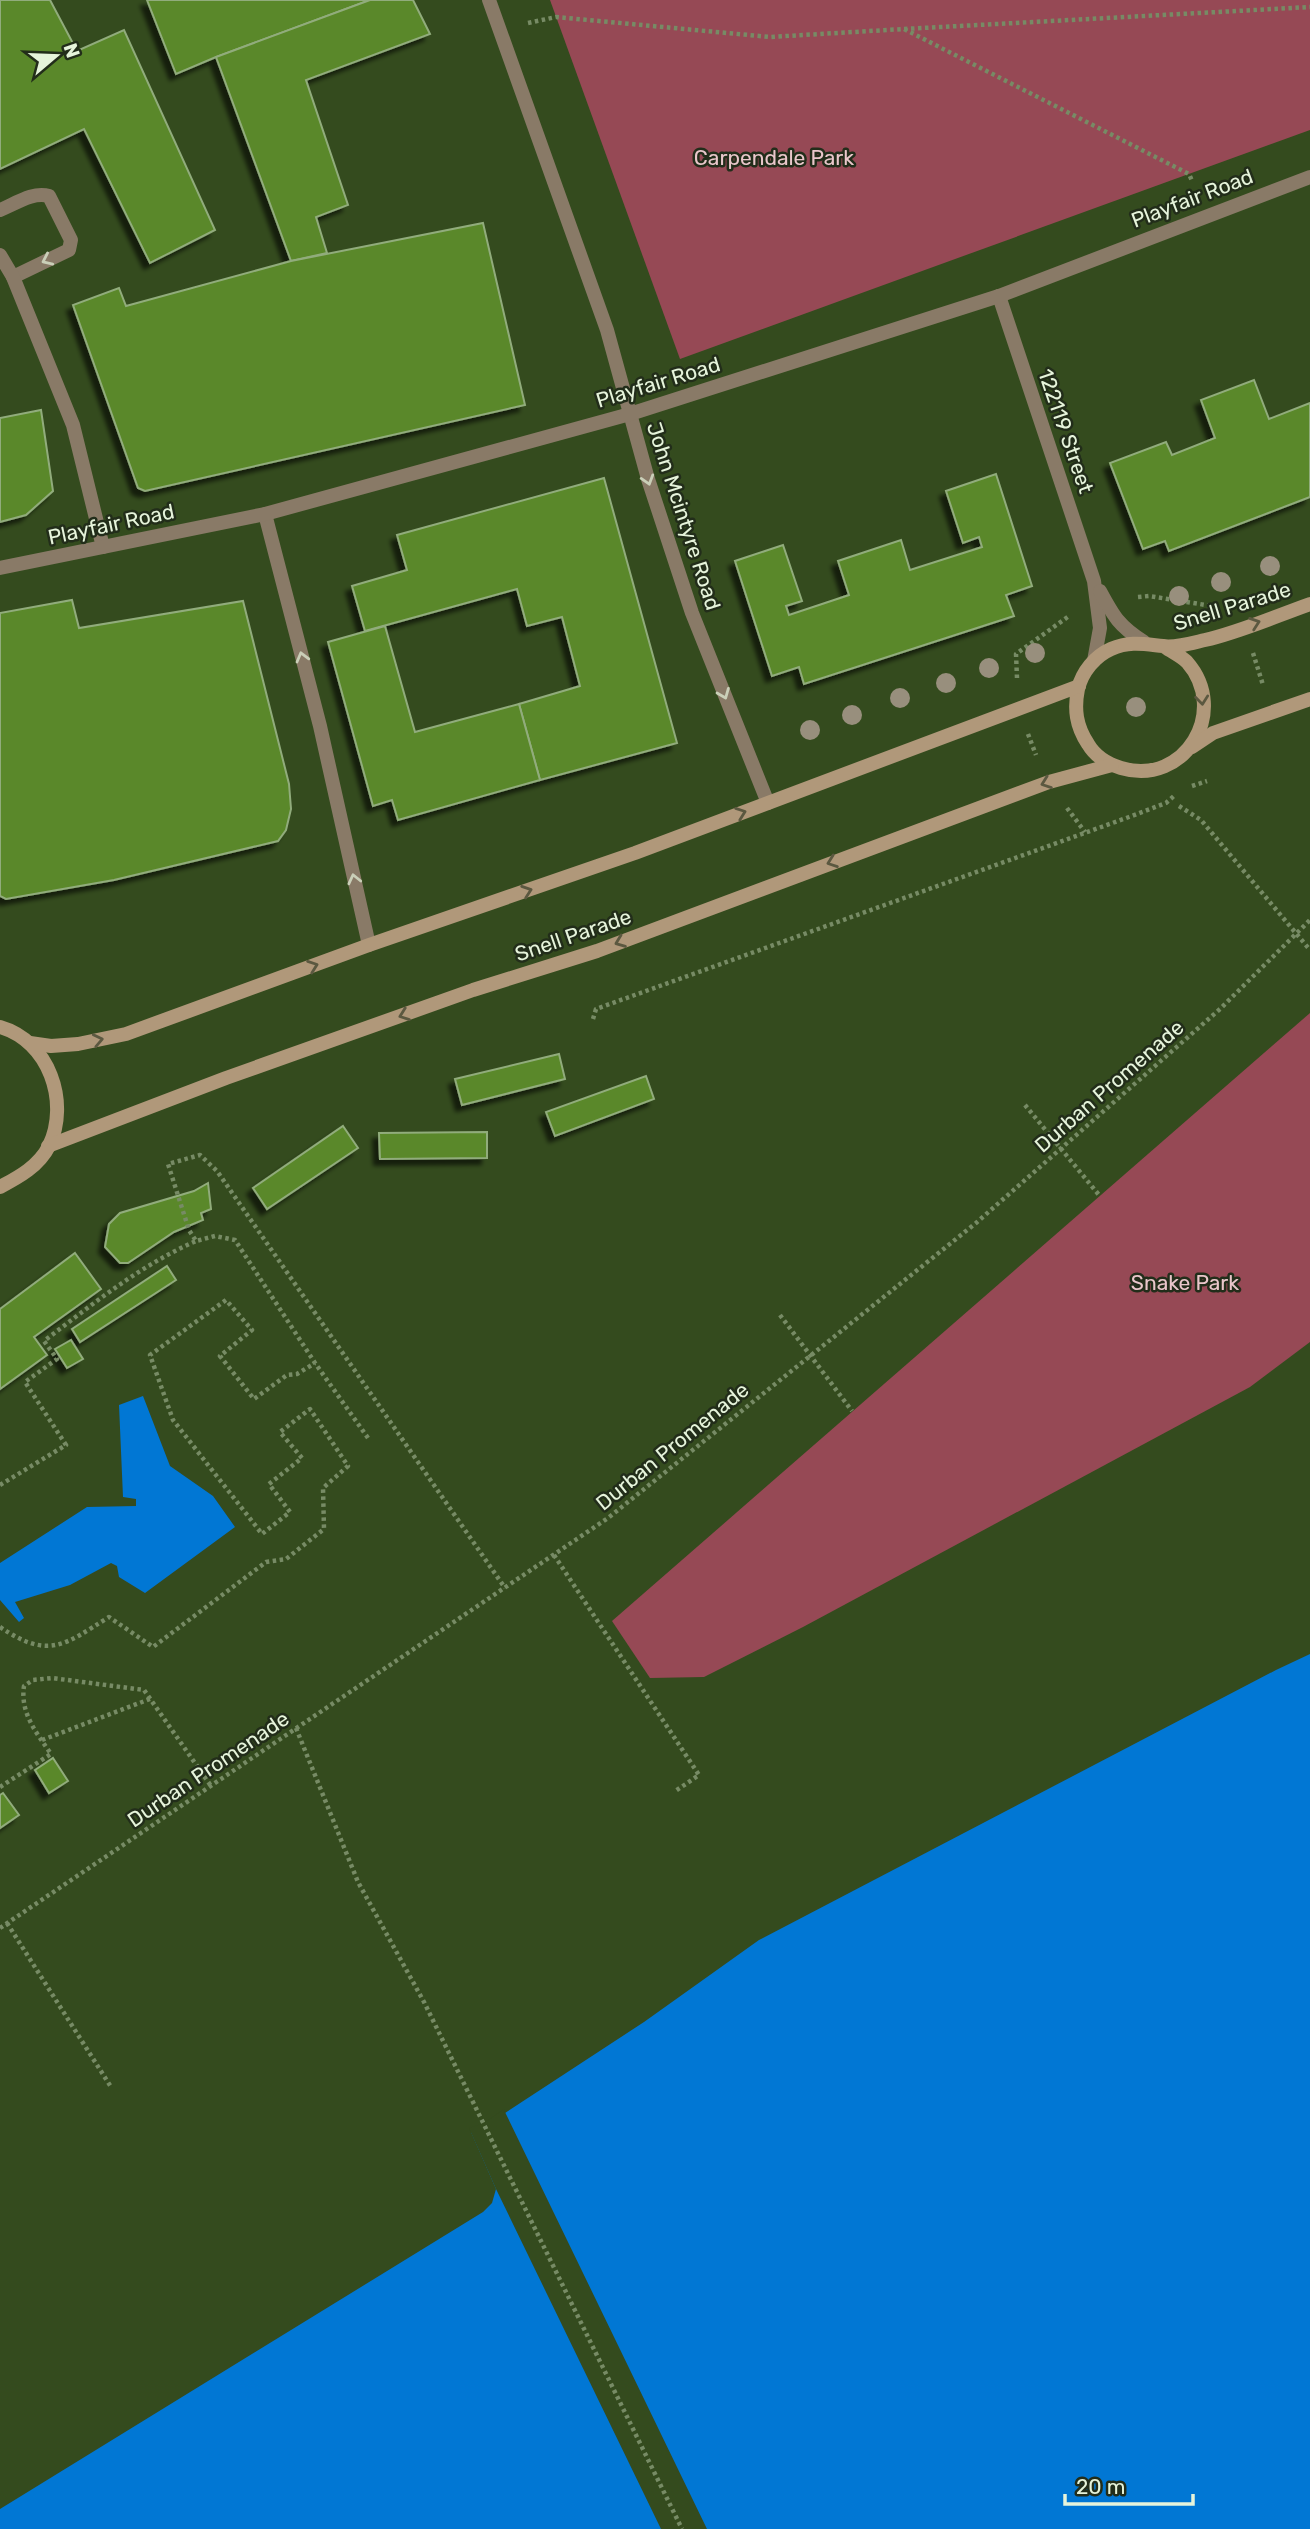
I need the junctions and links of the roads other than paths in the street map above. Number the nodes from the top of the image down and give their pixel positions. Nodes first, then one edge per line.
1 (489, 0) edge
2 (1310, 177) edge
3 (0, 210) edge
4 (0, 255) edge
5 (13, 277) junction
6 (999, 296) junction
7 (630, 414) junction
8 (265, 514) junction
9 (103, 547) junction
10 (0, 568) edge
11 (1094, 580) junction
12 (1310, 604) edge
13 (1144, 642) junction
14 (1165, 647) junction
15 (1094, 661) junction
16 (1079, 686) junction
17 (1310, 699) edge
18 (1190, 749) junction
19 (1112, 765) junction
20 (768, 803) junction
21 (369, 945) junction
22 (0, 1027) edge
23 (30, 1043) junction
24 (48, 1146) junction
25 (0, 1187) edge

1 - 7 street, John Mcintyre Road
2 - 6 street, Playfair Road
3 -> 5 street
4 - 5 street
5 - 9 street
6 - 7 street, Playfair Road
6 - 11 street, 122119 Street
7 - 8 street, Playfair Road
7 -> 20 street, John Mcintyre Road
8 - 9 street, Playfair Road
21 -> 8 street
9 - 10 street, Playfair Road
11 - 13 street, 122119 Street
11 - 15 street, 122119 Street
14 -> 12 main road, Snell Parade
13 - 14 main road
13 - 15 main road
14 -> 18 main road
15 - 16 main road
16 - 19 main road
16 - 20 main road
17 - 18 main road
18 - 19 main road
19 -> 24 main road, Snell Parade
21 -> 20 main road
23 -> 21 main road
22 - 23 main road
23 - 24 main road
24 - 25 main road

